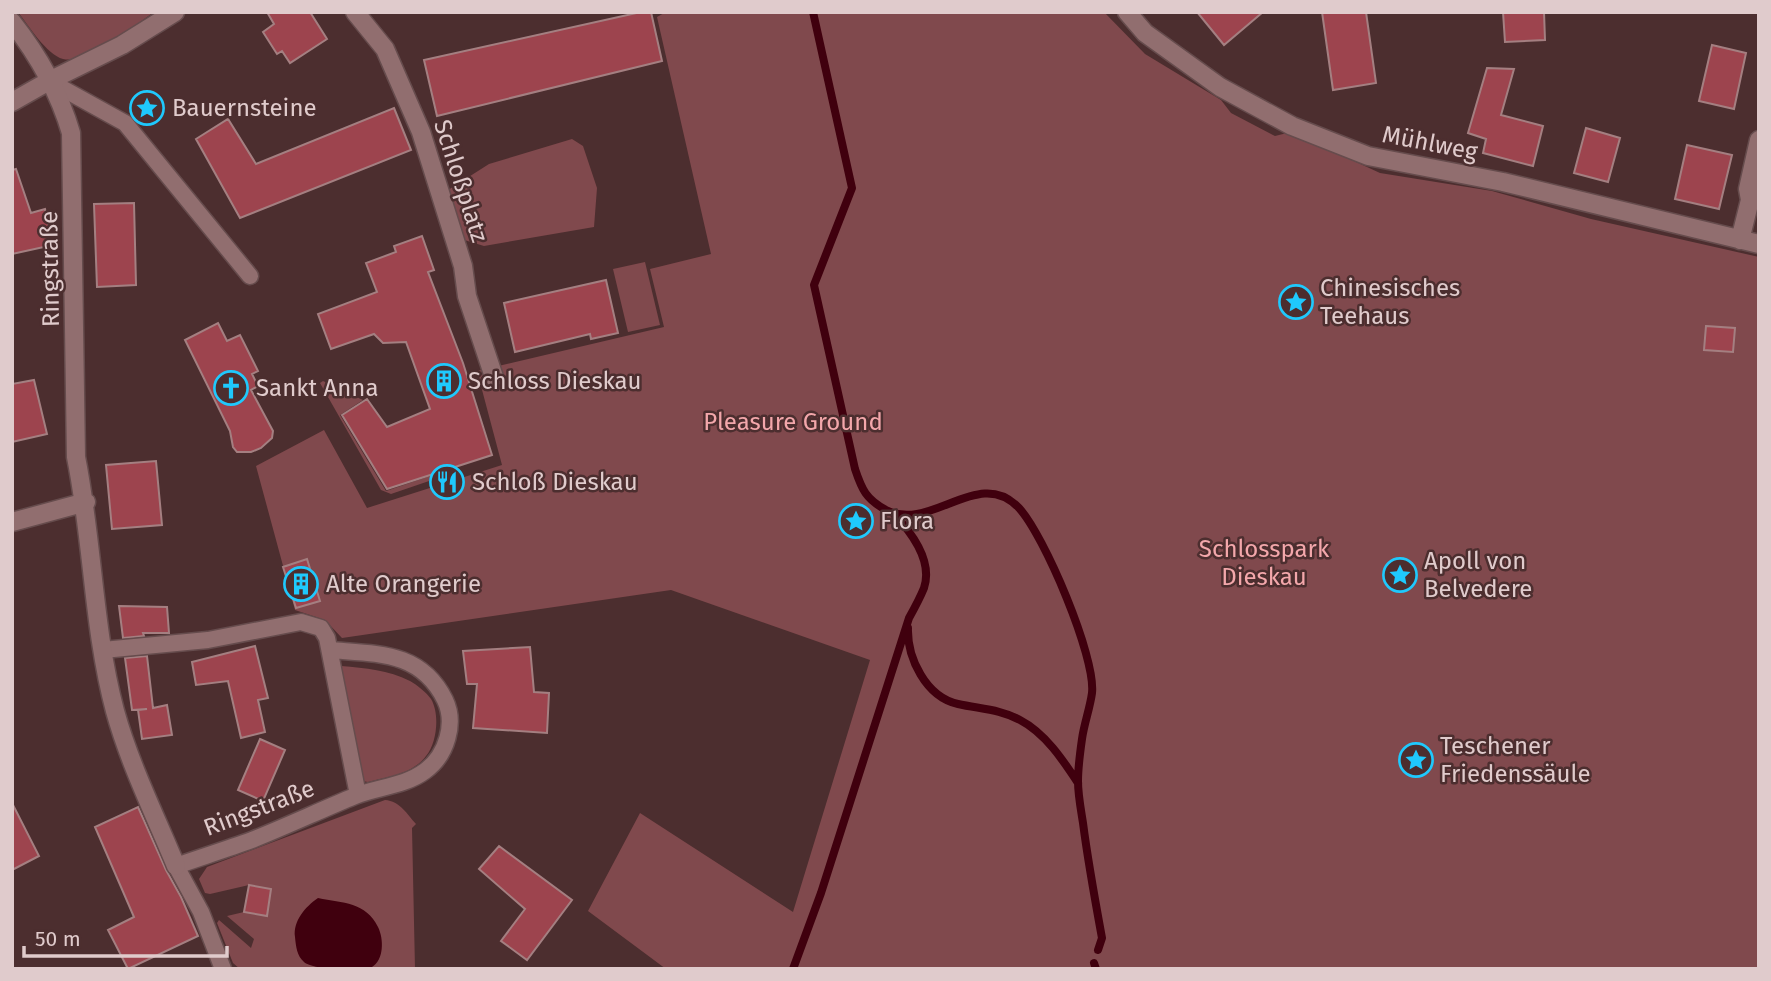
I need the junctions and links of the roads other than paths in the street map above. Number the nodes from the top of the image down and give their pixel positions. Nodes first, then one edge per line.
1 (176, 12) edge
2 (355, 12) edge
3 (1127, 12) edge
4 (12, 22) edge
5 (49, 81) junction
6 (12, 103) edge
7 (1759, 140) edge
8 (1740, 240) junction
9 (1759, 244) edge
10 (250, 276) dead end
11 (494, 377) dead end
12 (86, 502) junction
13 (12, 522) edge
14 (103, 650) junction
15 (330, 650) junction
16 (358, 795) junction
17 (176, 866) junction
18 (223, 969) edge

1 - 5 street
2 - 11 street, Schloßplatz
3 - 8 street, Mühlweg
4 - 5 street, Ringstraße
5 - 6 street
5 - 10 lane
5 - 12 street, Ringstraße
7 - 8 street
8 - 9 street, Mühlweg
12 - 13 street
12 - 14 street, Ringstraße
14 - 15 lane
14 - 17 street, Ringstraße
15 - 16 lane
15 - 16 lane, Ringstraße
16 - 17 lane, Ringstraße
17 - 18 lane, Ringstraße

